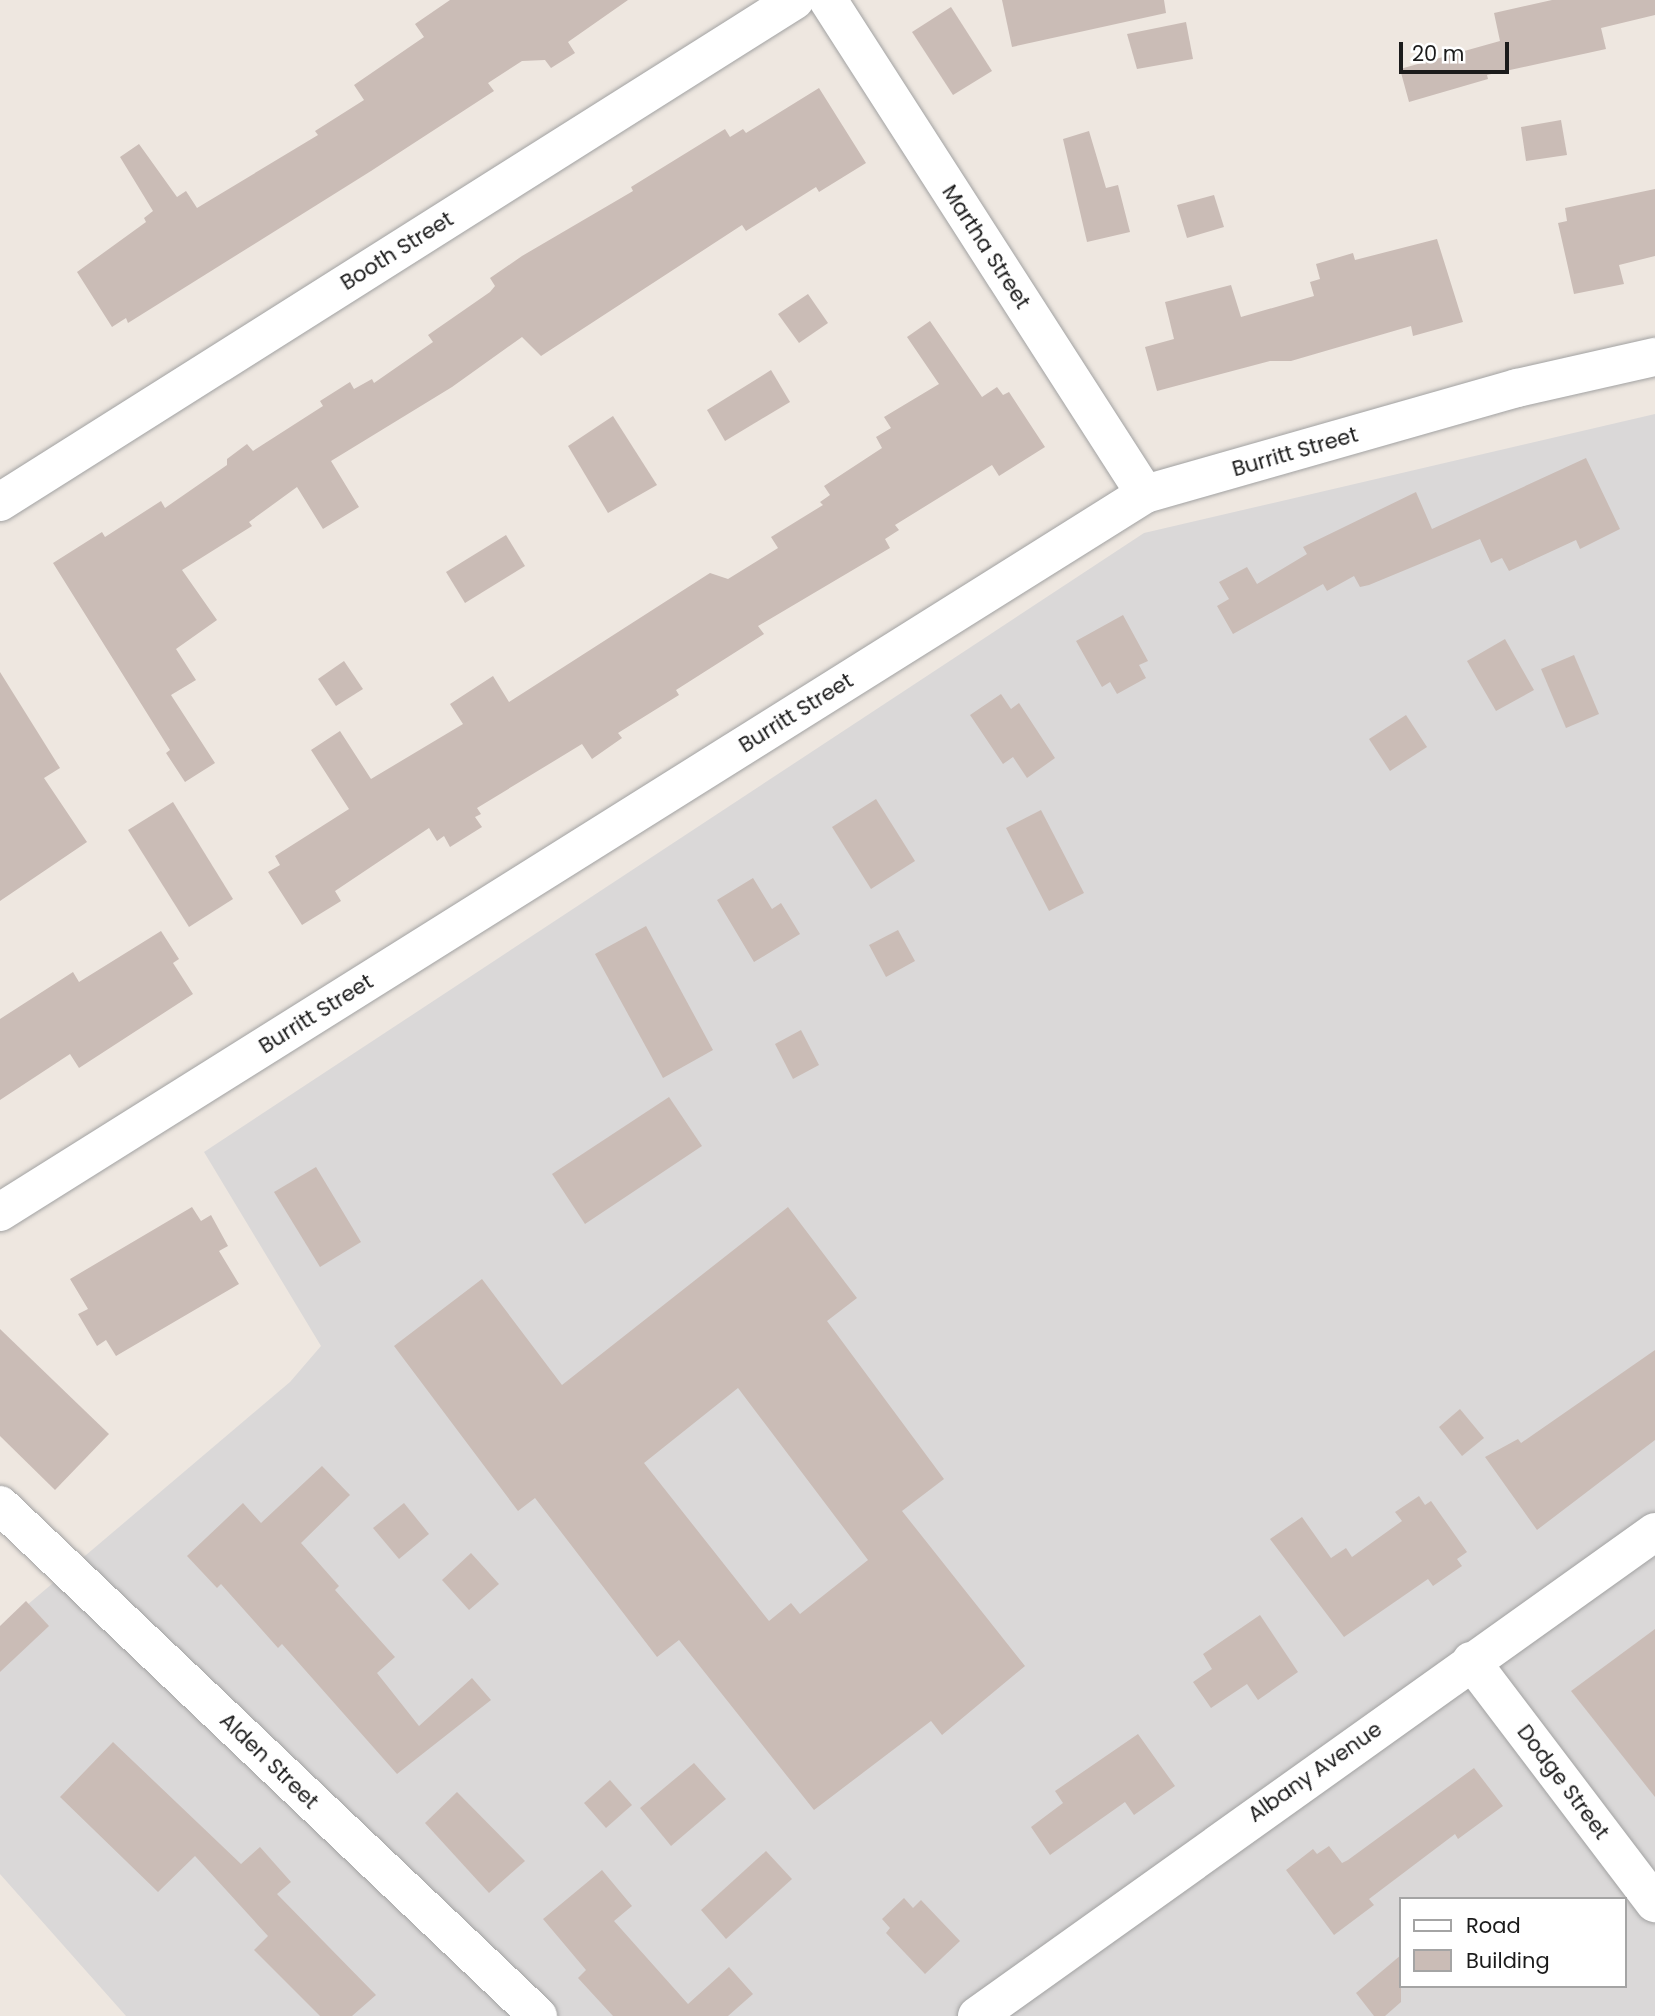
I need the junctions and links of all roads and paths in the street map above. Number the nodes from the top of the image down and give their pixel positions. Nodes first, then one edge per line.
1 (795, 0) edge
2 (828, 0) edge
3 (1655, 357) edge
4 (1145, 495) junction
5 (0, 502) edge
6 (0, 1212) edge
7 (0, 1506) edge
8 (1655, 1532) edge
9 (1471, 1661) junction
10 (1655, 1903) edge
11 (538, 2016) edge
12 (977, 2016) edge

1 - 5 street, Booth Street
2 - 4 street, Martha Street
3 - 4 street, Burritt Street
4 - 6 street, Burritt Street
7 - 11 street, Alden Street
8 - 9 street, Albany Avenue
9 - 10 street, Dodge Street
9 - 12 street, Albany Avenue

